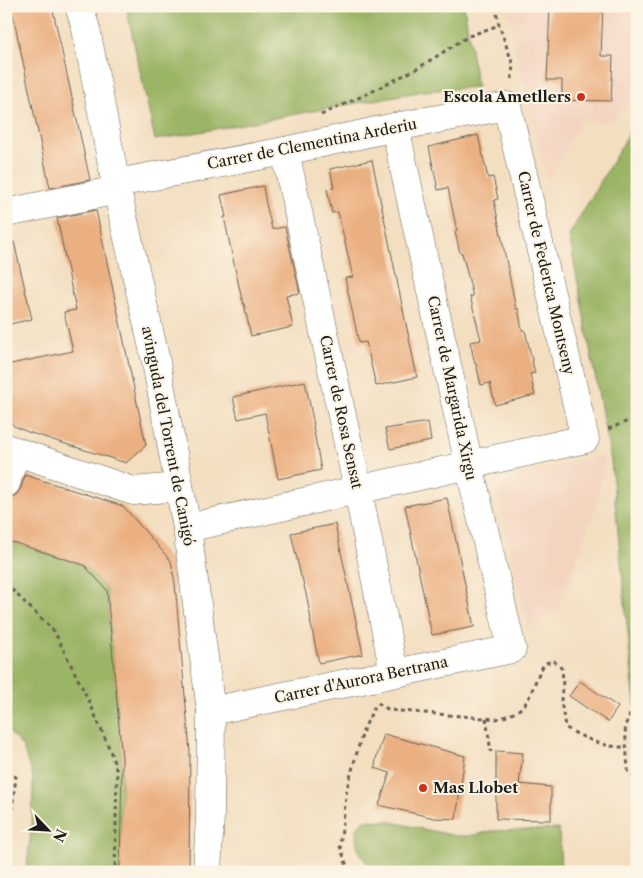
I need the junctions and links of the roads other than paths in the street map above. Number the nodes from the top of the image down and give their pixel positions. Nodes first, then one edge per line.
1 (79, 6) edge
2 (508, 106) joint
3 (395, 127) junction
4 (285, 151) junction
5 (117, 186) junction
6 (6, 213) edge
7 (11, 449) edge
8 (469, 465) junction
9 (6, 483) edge
10 (179, 487) junction
11 (358, 490) junction
12 (187, 528) junction
13 (512, 649) joint
14 (394, 673) junction
15 (211, 711) junction
16 (207, 872) edge

1 - 5 street, avinguda del Torrent de Canigó
2 - 3 street, Carrer de Clementina Arderiu
2 - 8 street, Carrer de Federica Montseny
3 - 4 street, Carrer de Clementina Arderiu
3 - 8 street, Carrer de Margarida Xirgu
4 - 5 street, Carrer de Clementina Arderiu
4 - 11 street, Carrer de Rosa Sensat
5 - 6 street, Carrer de Clementina Arderiu
5 - 10 street, avinguda del Torrent de Canigó
7 - 9 street
7 - 10 street
8 - 11 street
8 - 13 street, Carrer de Margarida Xirgu
10 - 12 street, avinguda del Torrent de Canigó
11 - 12 street
11 - 14 street, Carrer de Rosa Sensat
12 - 15 street, avinguda del Torrent de Canigó
13 - 14 street, Carrer d'Aurora Bertrana
14 - 15 street, Carrer d'Aurora Bertrana
15 - 16 street, avinguda del Torrent de Canigó

